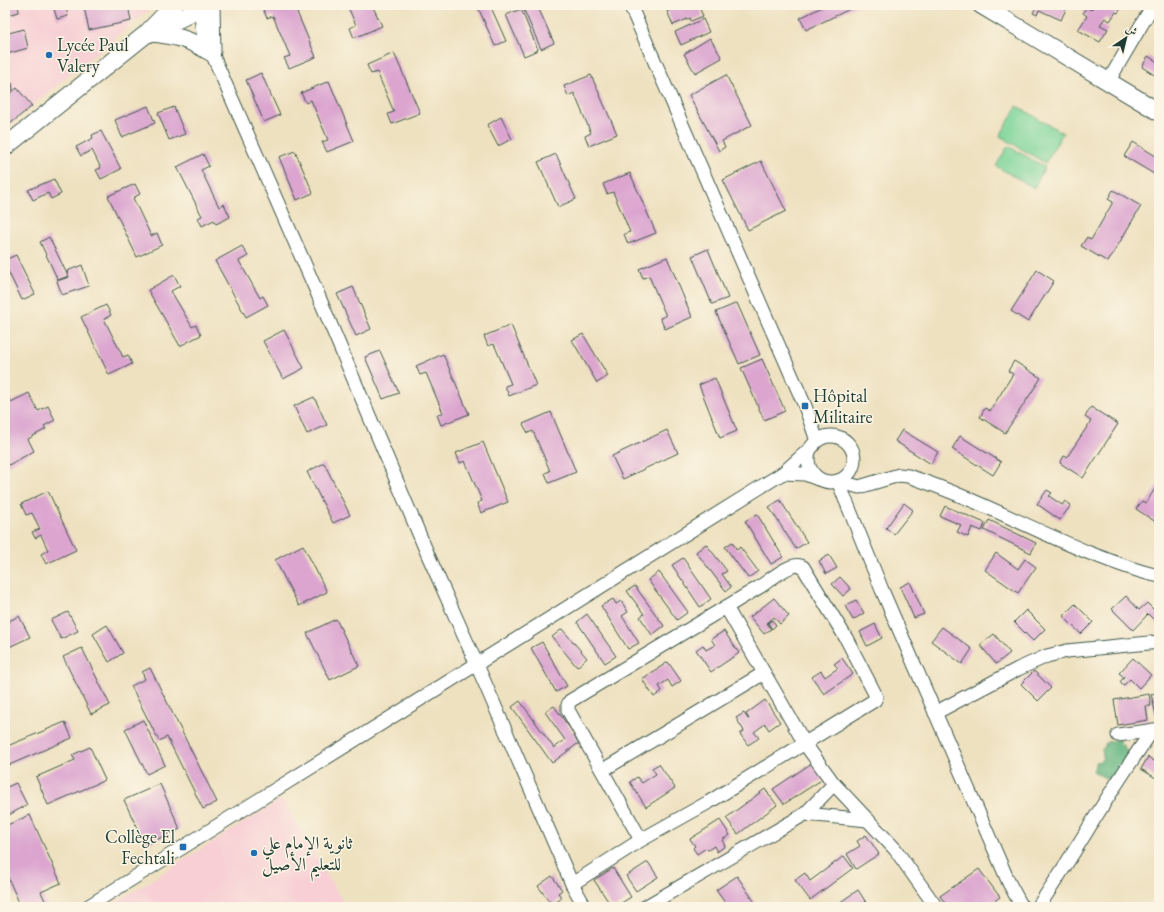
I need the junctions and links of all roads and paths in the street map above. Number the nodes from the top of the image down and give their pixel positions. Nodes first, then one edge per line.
1 (174, 5) edge
2 (630, 5) edge
3 (981, 5) edge
4 (1153, 5) edge
5 (204, 6) edge
6 (147, 34) junction
7 (212, 55) junction
8 (1108, 82) junction
9 (1159, 112) edge
10 (5, 147) edge
11 (820, 441) junction
12 (850, 470) junction
13 (783, 472) junction
14 (822, 480) junction
15 (838, 480) junction
16 (870, 484) junction
17 (1159, 576) edge
18 (726, 607) junction
19 (1159, 642) edge
20 (477, 664) junction
21 (764, 673) junction
22 (935, 714) junction
23 (1156, 730) edge
24 (1118, 735) dead end
25 (805, 744) junction
26 (602, 770) junction
27 (834, 784) junction
28 (805, 814) junction
29 (868, 820) junction
30 (641, 840) junction
31 (572, 884) junction
32 (87, 907) edge
33 (585, 907) edge
34 (645, 907) edge
35 (936, 907) edge
36 (1022, 907) edge
37 (1038, 907) edge

1 - 6 main road
2 - 11 street
3 - 8 main road
4 - 8 street
5 - 6 main road
5 - 7 street
6 - 7 main road
6 - 10 main road
7 - 20 street
8 - 9 main road
11 - 12 street
11 - 13 street
11 - 14 street
12 - 15 street
12 - 16 street
13 - 14 street
13 - 20 street
14 - 15 street
15 - 16 street
15 - 22 street
16 - 17 street
18 - 21 street
18 - 25 street
18 - 26 street
19 - 22 street
20 - 31 street
20 - 32 street
21 - 25 street
21 - 26 street
22 - 36 street
23 - 24 street
23 - 37 street
25 - 27 street
25 - 30 street
26 - 30 street
27 - 28 street
27 - 29 street
28 - 29 street
28 - 34 street
29 - 35 street
30 - 31 street
31 - 33 street

